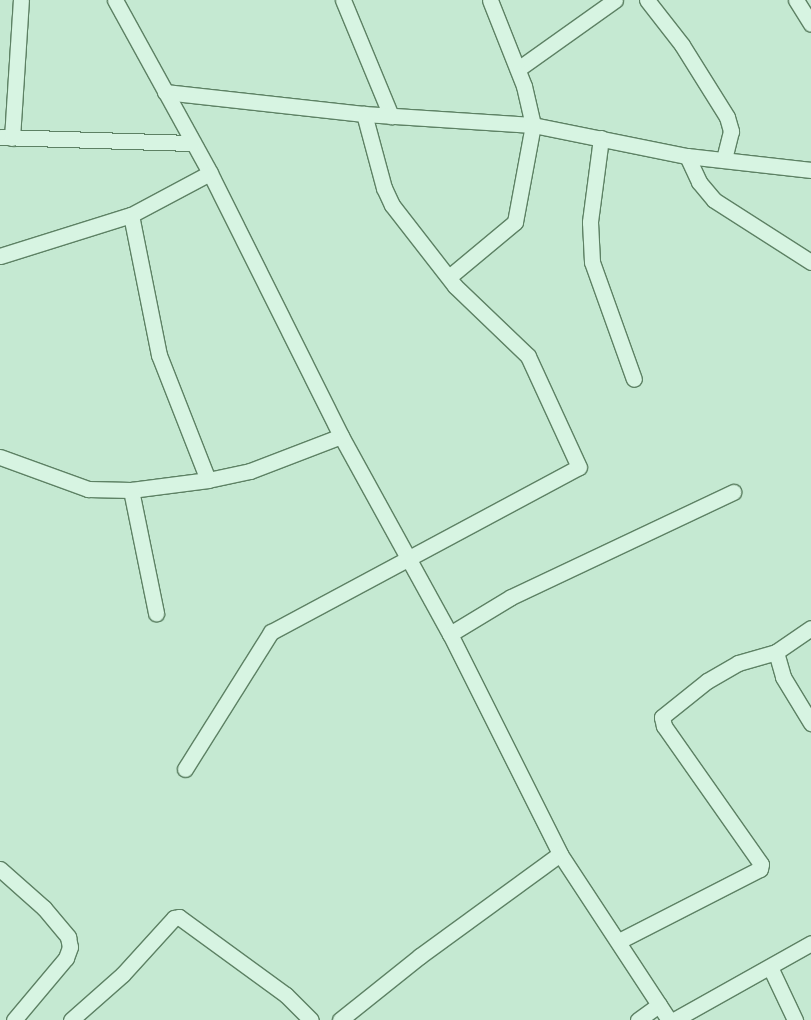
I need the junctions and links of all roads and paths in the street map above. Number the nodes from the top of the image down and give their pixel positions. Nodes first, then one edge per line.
1 (21, 0) edge
2 (115, 0) edge
3 (343, 0) edge
4 (490, 0) edge
5 (615, 0) edge
6 (647, 0) edge
7 (796, 0) edge
8 (811, 24) edge
9 (518, 69) junction
10 (165, 92) junction
11 (364, 114) junction
12 (391, 116) junction
13 (533, 124) junction
14 (6, 138) edge
15 (601, 138) junction
16 (193, 143) junction
17 (687, 156) junction
18 (724, 159) junction
19 (811, 170) edge
20 (210, 173) junction
21 (131, 215) junction
22 (0, 256) edge
23 (811, 262) edge
24 (449, 277) junction
25 (634, 379) dead end
26 (341, 436) junction
27 (0, 457) edge
28 (208, 480) junction
29 (130, 490) junction
30 (733, 492) dead end
31 (407, 559) junction
32 (156, 613) dead end
33 (811, 628) edge
34 (450, 634) junction
35 (776, 652) junction
36 (811, 723) edge
37 (185, 769) dead end
38 (560, 854) junction
39 (0, 869) edge
40 (619, 941) junction
41 (811, 943) edge
42 (770, 967) junction
43 (659, 1005) junction
44 (17, 1019) edge
45 (71, 1020) edge
46 (311, 1020) edge
47 (340, 1020) edge
48 (638, 1020) edge
49 (670, 1020) edge
50 (674, 1020) edge
51 (795, 1020) edge

1 - 14 street
2 - 10 street
3 - 12 street
4 - 9 street
5 - 9 street
6 - 18 street
7 - 8 street
9 - 13 street
10 - 11 street
10 - 16 street
11 - 12 street
11 - 24 street
12 - 13 street
13 - 15 street
13 - 24 street
14 - 16 street
15 - 17 street
15 - 25 street
16 - 20 street
17 - 18 street
17 - 23 street
18 - 19 street
20 - 21 street
20 - 26 street
21 - 22 street
21 - 28 street
24 - 31 street
26 - 28 street
26 - 31 street
27 - 29 street
28 - 29 street
29 - 32 street
30 - 34 street
31 - 34 street
31 - 37 street
33 - 35 street
34 - 38 street
35 - 36 street
35 - 40 street
38 - 40 street
38 - 47 street
39 - 44 street
40 - 43 street
41 - 42 street
42 - 50 street
42 - 51 street
43 - 48 street
43 - 49 street
45 - 46 street

